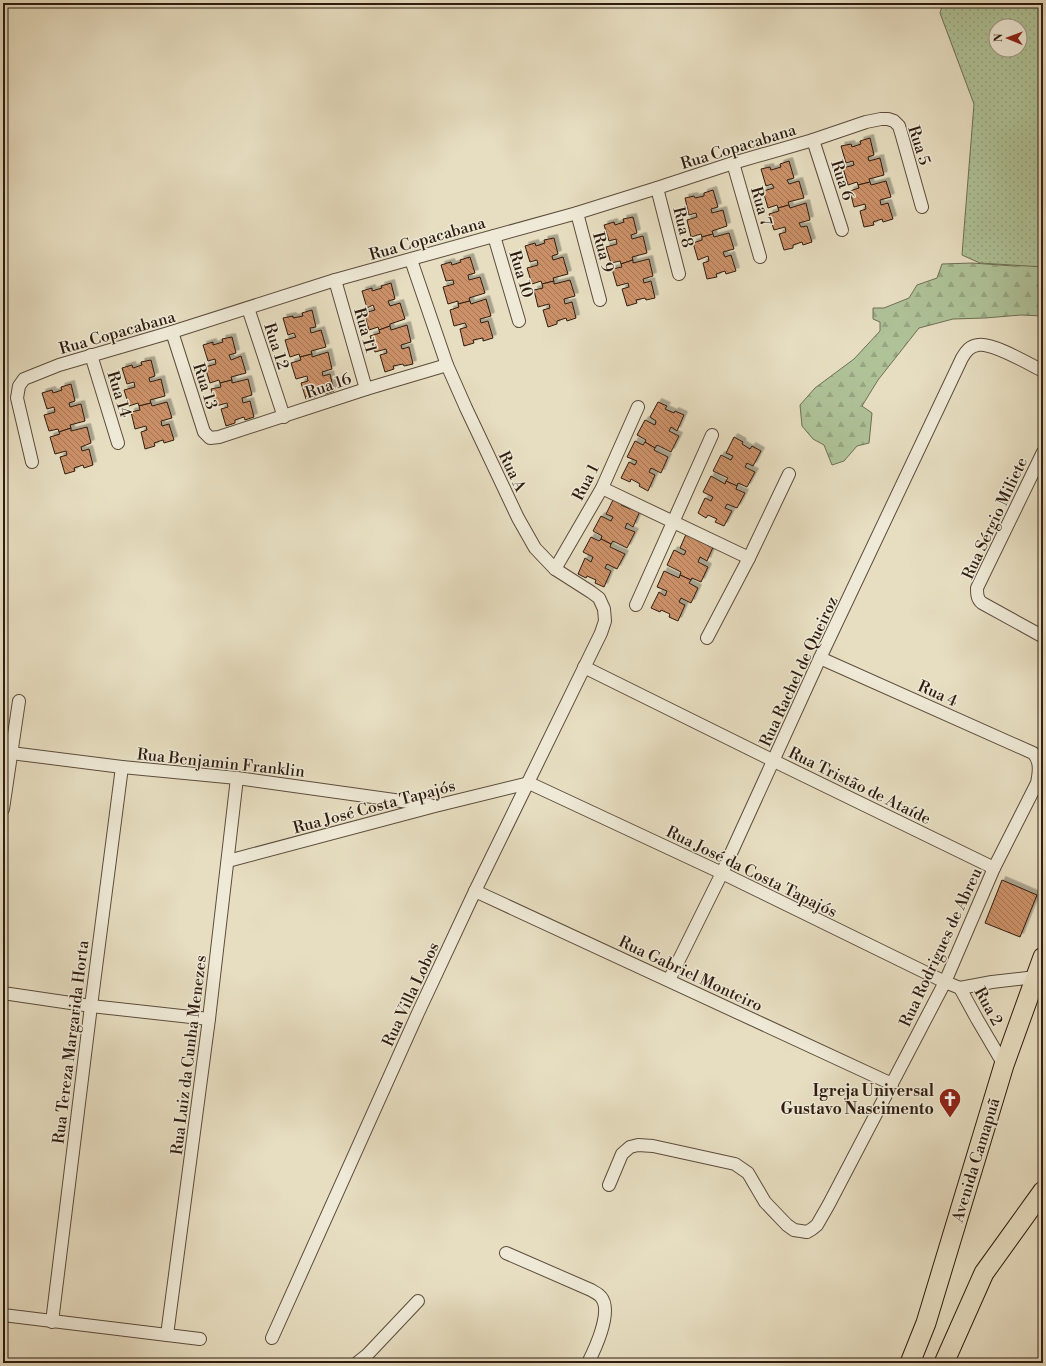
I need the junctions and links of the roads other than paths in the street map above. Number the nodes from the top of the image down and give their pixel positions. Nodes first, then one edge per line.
1 (866, 122) joint
2 (813, 140) junction
3 (733, 163) junction
4 (657, 188) junction
5 (922, 207) dead end
6 (577, 213) junction
7 (842, 230) dead end
8 (494, 236) junction
9 (760, 258) dead end
10 (410, 260) junction
11 (679, 274) dead end
12 (335, 280) junction
13 (600, 300) dead end
14 (248, 308) junction
15 (519, 321) dead end
16 (172, 332) junction
17 (91, 355) junction
18 (447, 365) junction
19 (1043, 371) edge
20 (366, 389) junction
21 (638, 406) dead end
22 (284, 417) junction
23 (712, 435) dead end
24 (220, 437) joint
25 (118, 442) dead end
26 (1043, 452) edge
27 (32, 462) dead end
28 (788, 474) dead end
29 (602, 488) junction
30 (673, 521) junction
31 (749, 558) junction
32 (555, 570) junction
33 (636, 605) dead end
34 (1040, 635) dead end
35 (707, 638) dead end
36 (820, 658) junction
37 (584, 667) junction
38 (19, 701) dead end
39 (7, 752) edge
40 (774, 761) junction
41 (1039, 762) joint
42 (122, 767) junction
43 (237, 778) junction
44 (529, 783) junction
45 (435, 806) junction
46 (3, 809) edge
47 (228, 861) junction
48 (994, 868) junction
49 (722, 873) junction
50 (475, 891) junction
51 (1043, 957) edge
52 (1036, 978) junction
53 (670, 980) junction
54 (945, 982) junction
55 (960, 988) junction
56 (3, 993) edge
57 (91, 1006) junction
58 (209, 1019) junction
59 (1004, 1065) junction
60 (892, 1084) junction
61 (610, 1185) dead end
62 (1043, 1191) edge
63 (506, 1253) dead end
64 (418, 1301) dead end
65 (3, 1315) edge
66 (52, 1322) junction
67 (167, 1335) junction
68 (272, 1338) dead end
69 (200, 1339) dead end
70 (358, 1363) edge
71 (588, 1363) edge
72 (910, 1363) edge
73 (944, 1363) edge

1 - 2 street, Rua Copacabana
1 - 5 street, Rua 5
2 - 3 street, Rua Copacabana
2 - 7 street, Rua 6
3 - 4 street, Rua Copacabana
3 - 9 street, Rua 7
4 - 6 street, Rua Copacabana
4 - 11 street, Rua 8
6 - 8 street, Rua Copacabana
6 - 13 street, Rua 9
8 - 10 street, Rua Copacabana
8 - 15 street, Rua 10
10 - 12 street, Rua Copacabana
10 - 18 street, Rua A
12 - 14 street, Rua Copacabana
12 - 20 street, Rua 11
14 - 16 street, Rua Copacabana
14 - 22 street, Rua 12
16 - 17 street, Rua Copacabana
16 - 24 street, Rua 13
17 - 25 street, Rua 14
17 - 27 street, Rua Copacabana
18 - 20 street, Rua 16
18 - 32 street, Rua A
19 - 36 street, Rua Rachel de Queiroz
20 - 22 street, Rua 16
21 - 29 street, Rua 1
22 - 24 street, Rua 16
23 - 30 street
26 - 34 street, Rua Sérgio Miliete
28 - 31 street
29 - 30 street
29 - 32 street, Rua 1
30 - 31 street
30 - 33 street
31 - 35 street
32 - 37 street, Rua A
36 - 40 street, Rua Rachel de Queiroz
36 - 41 street, Rua 4
37 - 40 street, Rua Tristão de Ataíde
37 - 44 street, Rua Villa Lobos
38 - 39 street
39 - 42 street, Rua Benjamin Franklin
39 - 46 street
40 - 48 street, Rua Tristão de Ataíde
40 - 49 street, Rua Rachel de Queiroz
41 - 48 street, Rua Rodrigues de Abreu
42 - 43 street, Rua Benjamin Franklin
42 - 57 street, Rua Tereza Margarida Horta
43 - 45 street, Rua Benjamin Franklin
43 - 47 street, Rua Luiz da Cunha Menezes
44 - 45 street, Rua José Costa Tapajós
44 - 49 street, Rua José da Costa Tapajós
44 - 50 street, Rua Villa Lobos
45 - 47 street, Rua José Costa Tapajós
47 - 58 street, Rua Luiz da Cunha Menezes
48 - 54 street, Rua Rodrigues de Abreu
49 - 53 street, Rua Rachel de Queiroz
49 - 54 street, Rua José da Costa Tapajós
50 - 53 street, Rua Gabriel Monteiro
50 - 68 street, Rua Villa Lobos
51 - 52 main road, Avenida Camapuã
52 - 55 street, Rua 2
52 - 59 main road, Avenida Camapuã
53 - 60 street, Rua Gabriel Monteiro
54 - 55 street, Rua José da Costa Tapajós
54 - 60 street, Rua Rodrigues de Abreu
55 - 59 street, Rua 2
56 - 57 street
57 - 58 street
57 - 66 street, Rua Tereza Margarida Horta
58 - 67 street, Rua Luiz da Cunha Menezes
59 - 72 main road, Avenida Camapuã
60 - 61 street, Rua Rodrigues de Abreu
62 - 73 main road
63 - 71 street
64 - 70 street
65 - 66 street
66 - 67 street
67 - 69 street

